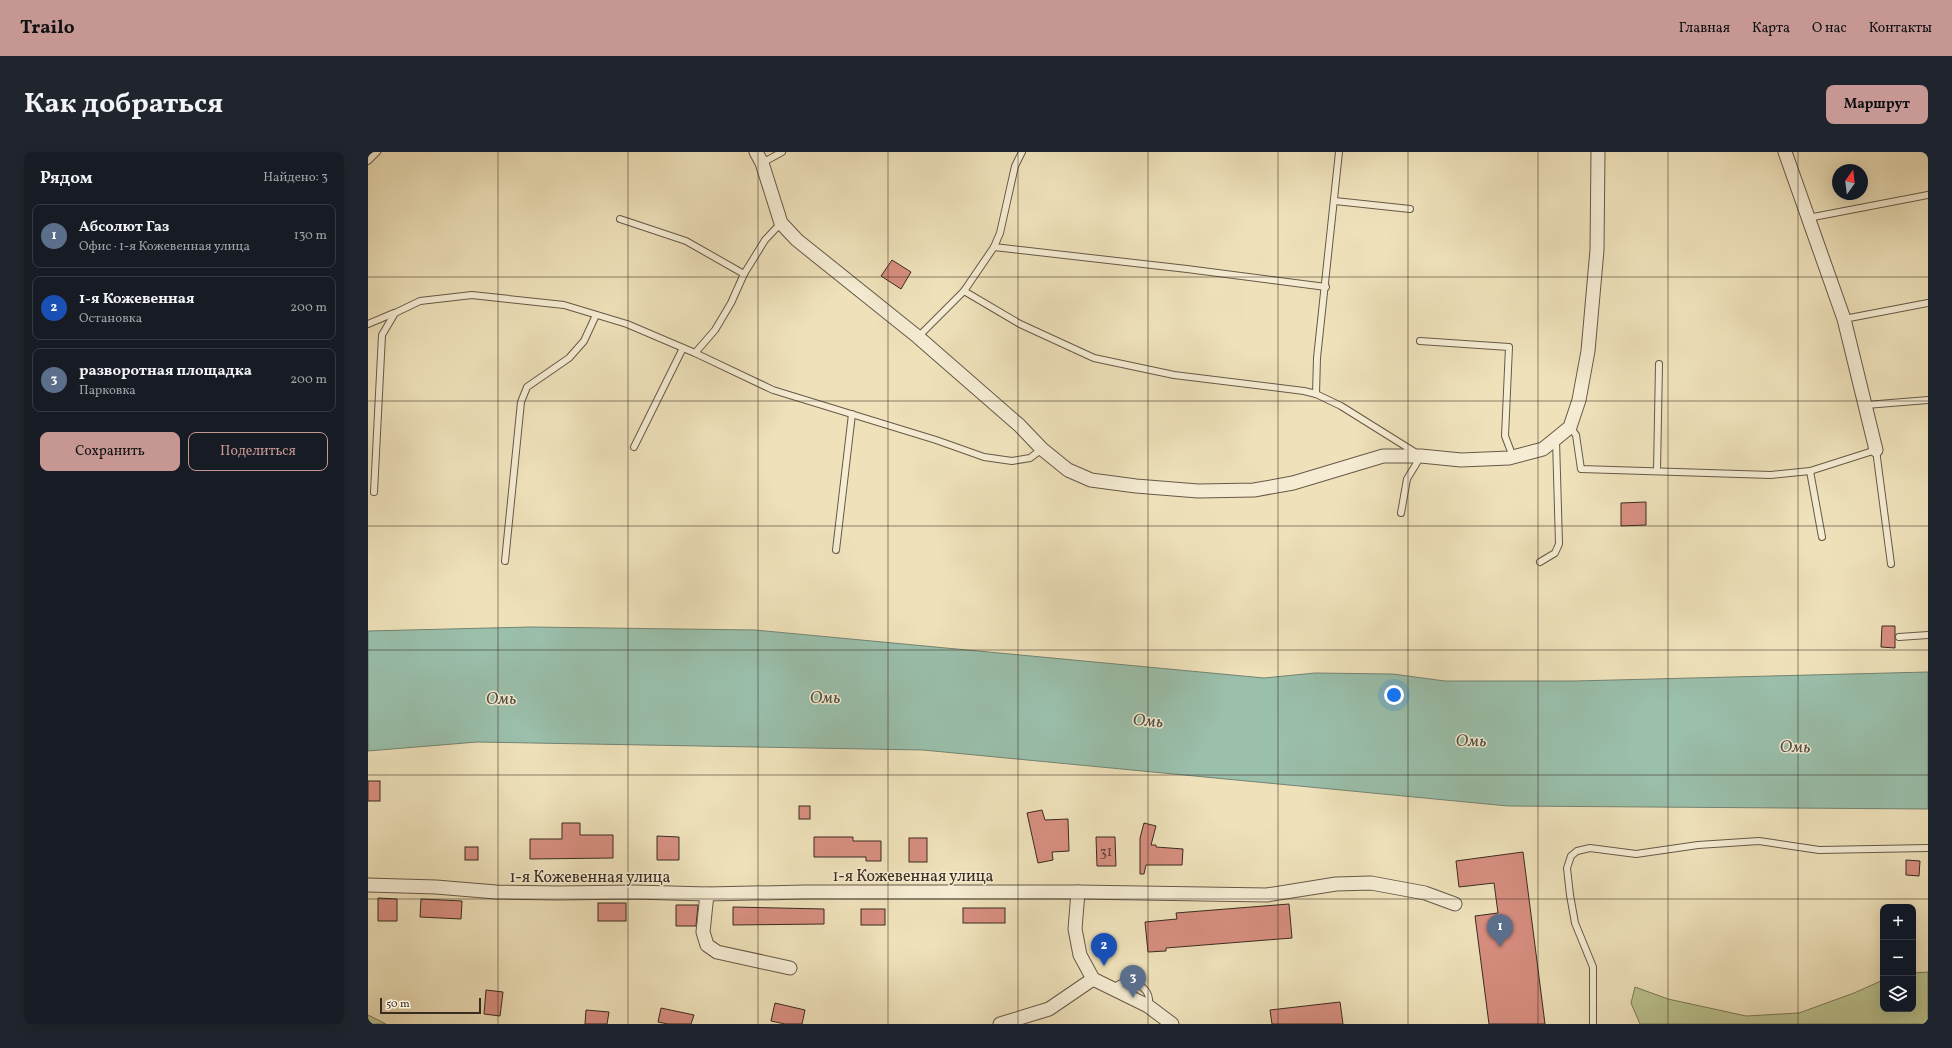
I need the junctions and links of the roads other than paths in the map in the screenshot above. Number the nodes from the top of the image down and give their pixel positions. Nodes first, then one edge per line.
1 (377, 152) edge
2 (782, 152) edge
3 (1022, 152) edge
4 (1339, 152) edge
5 (1598, 152) edge
6 (1785, 152) edge
7 (759, 158) edge
8 (368, 161) edge
9 (1928, 195) edge
10 (1335, 201) junction
11 (1410, 209) dead end
12 (1808, 218) junction
13 (620, 219) dead end
14 (781, 222) junction
15 (994, 246) junction
16 (744, 274) junction
17 (1326, 287) junction
18 (964, 291) junction
19 (1928, 303) edge
20 (394, 313) junction
21 (596, 315) junction
22 (1844, 319) junction
23 (368, 324) edge
24 (918, 337) junction
25 (1420, 341) dead end
26 (683, 348) junction
27 (695, 353) junction
28 (1659, 364) dead end
29 (1316, 394) junction
30 (1928, 400) edge
31 (1866, 405) junction
32 (852, 414) junction
33 (1570, 427) junction
34 (1556, 438) junction
35 (634, 447) dead end
36 (1042, 449) junction
37 (1876, 450) junction
38 (1421, 456) junction
39 (1513, 457) junction
40 (1657, 471) junction
41 (1810, 471) junction
42 (374, 492) dead end
43 (1401, 513) dead end
44 (1822, 536) dead end
45 (836, 550) dead end
46 (505, 561) dead end
47 (1540, 562) dead end
48 (1891, 564) dead end
49 (1928, 635) edge
50 (1899, 637) dead end
51 (1928, 848) edge
52 (368, 885) edge
53 (1078, 892) junction
54 (707, 894) junction
55 (1455, 904) dead end
56 (790, 968) dead end
57 (1093, 979) junction
58 (1000, 1024) edge
59 (1172, 1024) edge
60 (1593, 1024) edge

1 - 8 lane
2 - 7 lane
3 - 15 lane
4 - 10 lane
5 - 33 street
6 - 12 street
7 - 14 street
9 - 12 lane
10 - 11 lane
10 - 17 lane
12 - 22 street
13 - 16 lane
14 - 16 lane
14 - 24 street
15 - 17 lane
15 - 18 lane
16 - 27 lane
17 - 29 lane
18 - 24 lane
18 - 29 lane
19 - 22 lane
20 - 21 lane
20 - 23 lane
20 - 42 lane
21 - 26 lane
21 - 46 lane
22 - 31 street
24 - 36 street
25 - 39 lane
26 - 27 lane
26 - 35 lane
27 - 32 lane
28 - 40 lane
29 - 38 lane
30 - 31 lane
31 - 37 street
32 - 36 lane
32 - 45 lane
33 - 34 street
33 - 40 lane
34 - 39 street
34 - 47 lane
36 - 38 street
37 - 41 lane
37 - 48 lane
38 - 39 street
38 - 43 lane
40 - 41 lane
41 - 44 lane
49 - 50 lane
51 - 60 lane
52 - 54 street, 1-я Кожевенная улица
53 - 54 street, 1-я Кожевенная улица
53 - 55 street, 1-я Кожевенная улица
53 - 57 street
54 - 56 street
57 - 58 street
57 - 59 street

